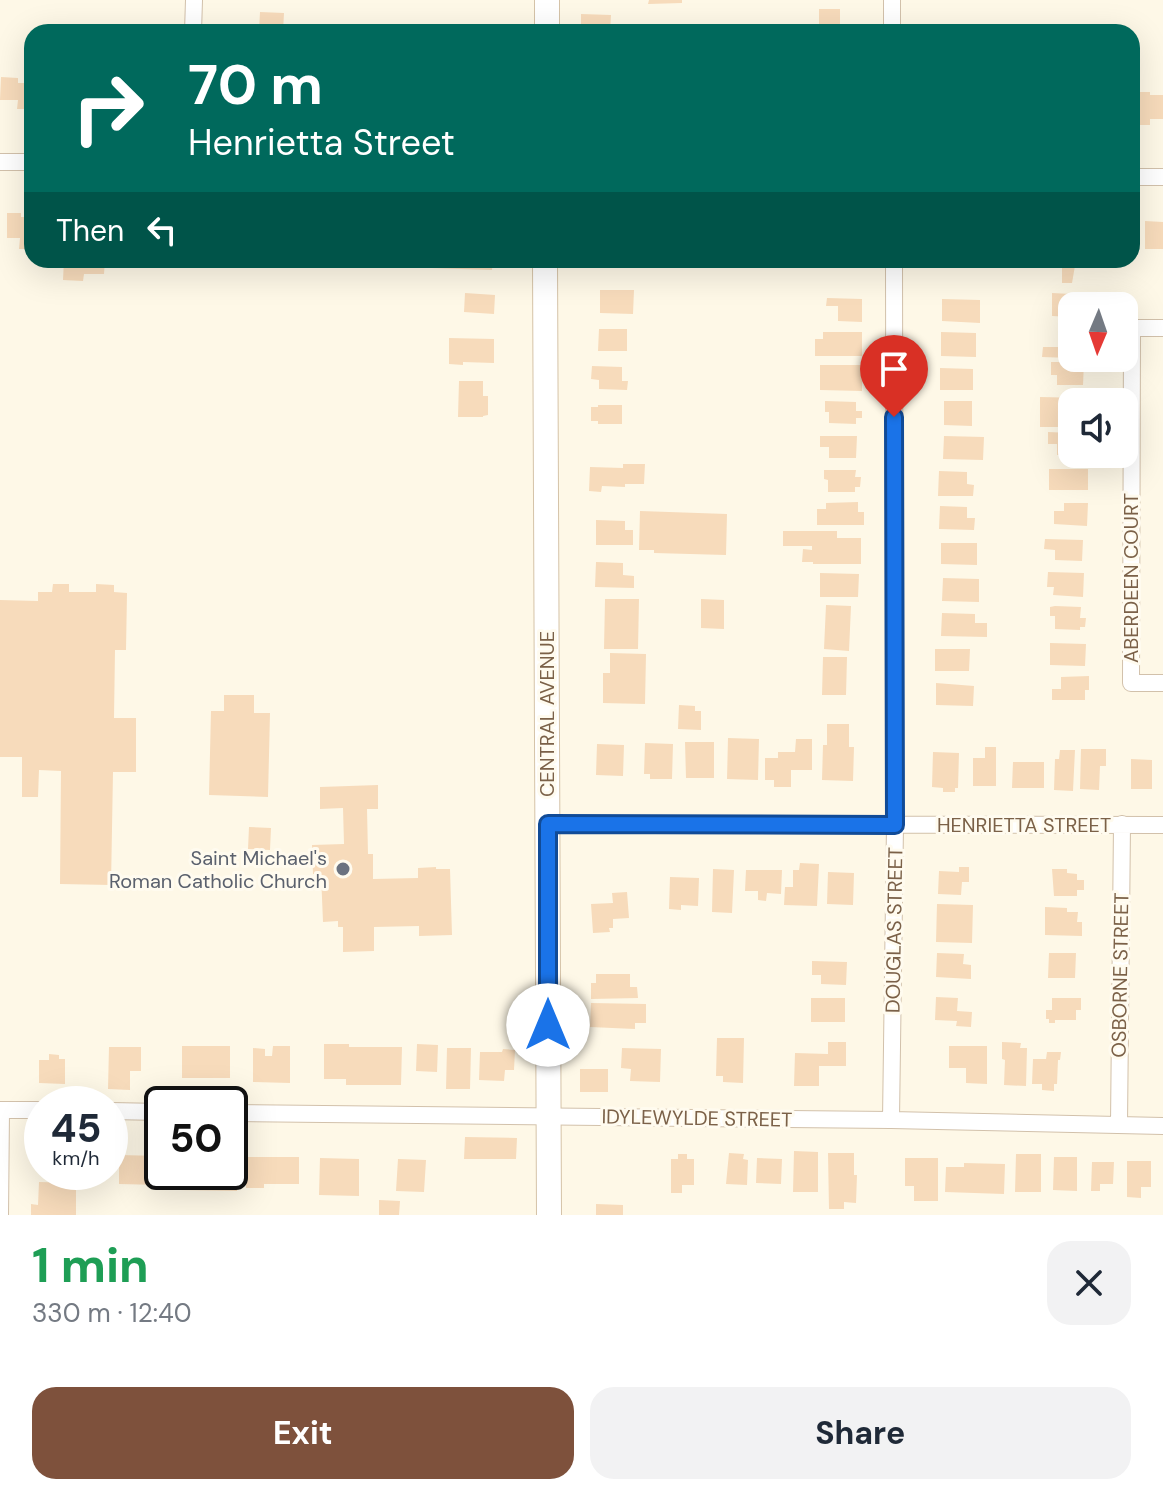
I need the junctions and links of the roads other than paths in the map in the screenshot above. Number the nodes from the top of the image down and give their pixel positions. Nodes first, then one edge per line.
1 (194, 0) edge
2 (547, 0) edge
3 (892, 0) edge
4 (193, 24) edge
5 (547, 24) edge
6 (892, 24) edge
7 (0, 162) edge
8 (24, 162) edge
9 (1140, 177) edge
10 (1163, 177) edge
11 (545, 268) edge
12 (894, 268) edge
13 (1163, 328) edge
14 (1163, 683) edge
15 (548, 824) junction
16 (1122, 824) junction
17 (895, 825) junction
18 (1163, 825) edge
19 (4, 1110) edge
20 (248, 1113) edge
21 (548, 1117) junction
22 (891, 1120) junction
23 (1119, 1125) junction
24 (1163, 1126) edge
25 (0, 1215) edge
26 (549, 1215) edge

1 - 4 street
2 - 5 main road
3 - 6 street
7 - 8 street
9 - 10 street
11 - 15 main road, CENTRAL AVENUE
12 - 17 street, DOUGLAS STREET
13 - 14 street, ABERDEEN COURT
15 - 17 street, HENRIETTA STREET
15 - 21 main road, CENTRAL AVENUE
16 - 17 street, HENRIETTA STREET
16 - 18 street, HENRIETTA STREET
16 - 23 street, OSBORNE STREET
17 - 22 street, DOUGLAS STREET
19 - 25 street
20 - 21 street, IDYLEWYLDE STREET
21 - 22 street, IDYLEWYLDE STREET
21 - 26 main road, CENTRAL AVENUE
22 - 23 street, IDYLEWYLDE STREET
23 - 24 street, IDYLEWYLDE STREET

